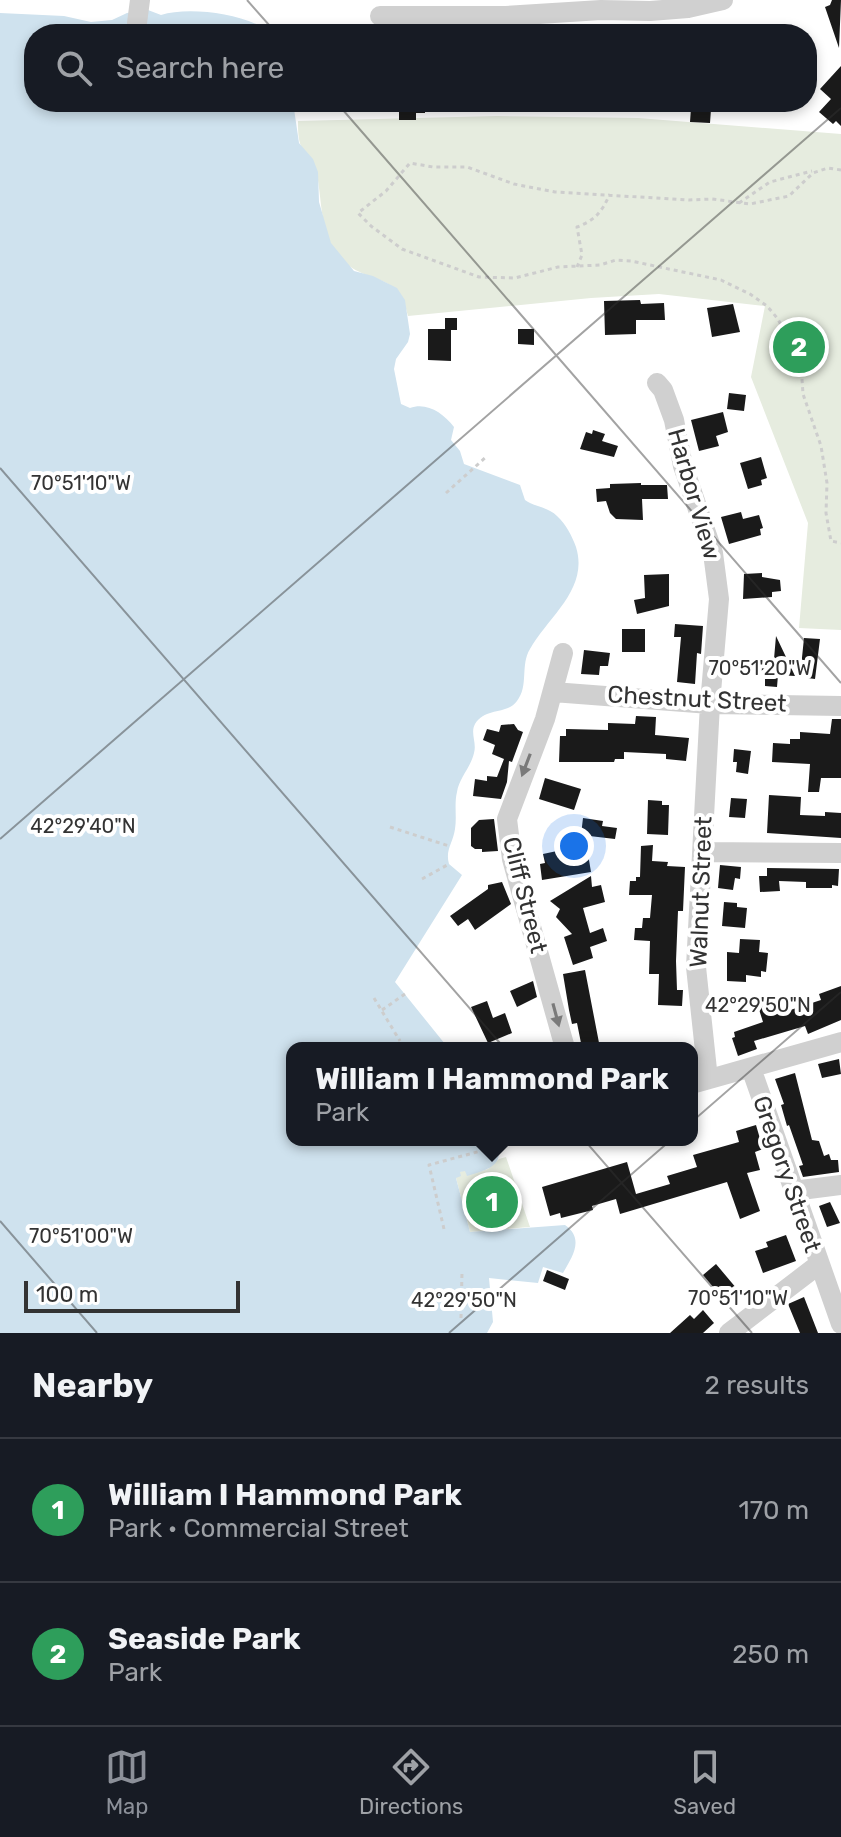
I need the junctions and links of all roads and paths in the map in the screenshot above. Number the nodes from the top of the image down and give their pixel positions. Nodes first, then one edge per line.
1 (140, 0) edge
2 (723, 0) edge
3 (380, 16) dead end
4 (137, 23) dead end
5 (841, 170) edge
6 (812, 171) dead end
7 (610, 194) junction
8 (739, 203) junction
9 (577, 267) junction
10 (657, 383) dead end
11 (486, 457) dead end
12 (446, 493) dead end
13 (841, 543) edge
14 (563, 653) dead end
15 (553, 692) junction
16 (710, 704) junction
17 (841, 706) edge
18 (390, 827) dead end
19 (449, 846) dead end
20 (702, 852) junction
21 (841, 853) edge
22 (449, 864) dead end
23 (422, 879) dead end
24 (405, 994) dead end
25 (374, 998) dead end
26 (381, 1011) junction
27 (400, 1041) dead end
28 (563, 1042) edge
29 (841, 1042) edge
30 (751, 1068) junction
31 (700, 1082) edge
32 (499, 1146) dead end
33 (841, 1185) edge
34 (793, 1191) junction
35 (444, 1229) dead end
36 (818, 1265) junction
37 (462, 1272) dead end
38 (461, 1304) junction
39 (491, 1304) dead end
40 (461, 1318) dead end
41 (841, 1324) edge
42 (729, 1333) edge

1 - 4 street
2 - 3 street
5 - 8 path
6 - 8 path
7 - 8 path
7 - 9 path
7 - 9 path
9 - 13 path
10 - 16 street, Harbor View
11 - 12 path
14 - 15 street, Cliff Street
15 - 16 street, Chestnut Street
15 -> 28 street, Cliff Street
16 - 17 street, Chestnut Street
16 - 20 street, Walnut Street
18 - 19 path
20 - 21 street
20 - 31 street, Walnut Street
22 - 23 path
24 - 26 path
25 - 26 path
26 - 27 path
29 - 30 street
30 - 31 street
30 - 34 street, Gregory Street
32 - 35 path
33 - 34 street
34 - 36 street, Gregory Street
36 - 41 street, Gregory Street
36 - 42 street
37 - 38 path
38 - 39 path
38 - 40 path

